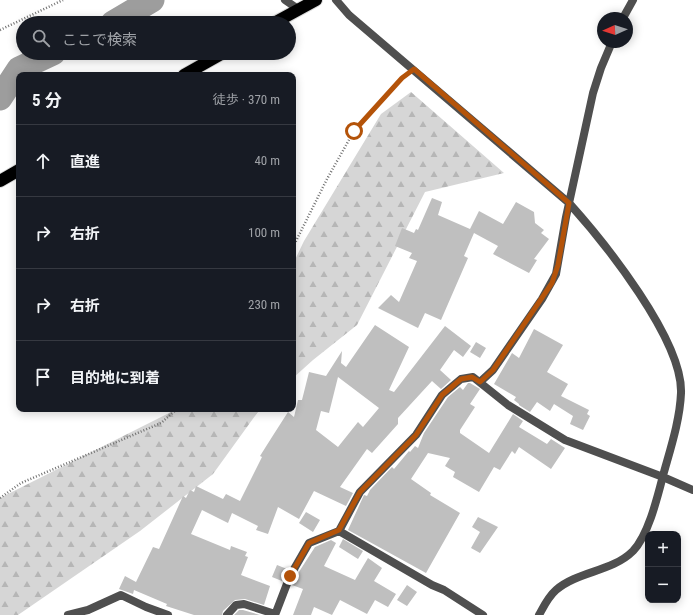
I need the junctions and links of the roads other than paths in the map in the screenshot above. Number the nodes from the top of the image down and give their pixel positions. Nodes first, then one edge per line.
1 (316, 0) edge
2 (336, 0) edge
3 (633, 0) edge
4 (291, 4) edge
5 (627, 12) edge
6 (280, 16) edge
7 (609, 48) edge
8 (211, 60) edge
9 (189, 72) edge
10 (16, 172) edge
11 (0, 180) edge
12 (569, 203) junction
13 (480, 382) junction
14 (663, 476) junction
15 (693, 490) edge
16 (339, 530) junction
17 (275, 614) edge
18 (68, 615) edge
19 (168, 615) edge
20 (227, 615) edge
21 (483, 615) edge
22 (539, 615) edge

1 - 4 highway
2 - 12 street
3 - 5 street
4 - 6 highway
7 - 12 street
8 - 9 highway
10 - 11 highway
12 - 13 street
12 - 14 street
13 - 14 street
13 - 16 street
14 - 15 street
14 - 22 street
16 - 17 street
16 - 21 street
17 - 20 street
18 - 19 street

